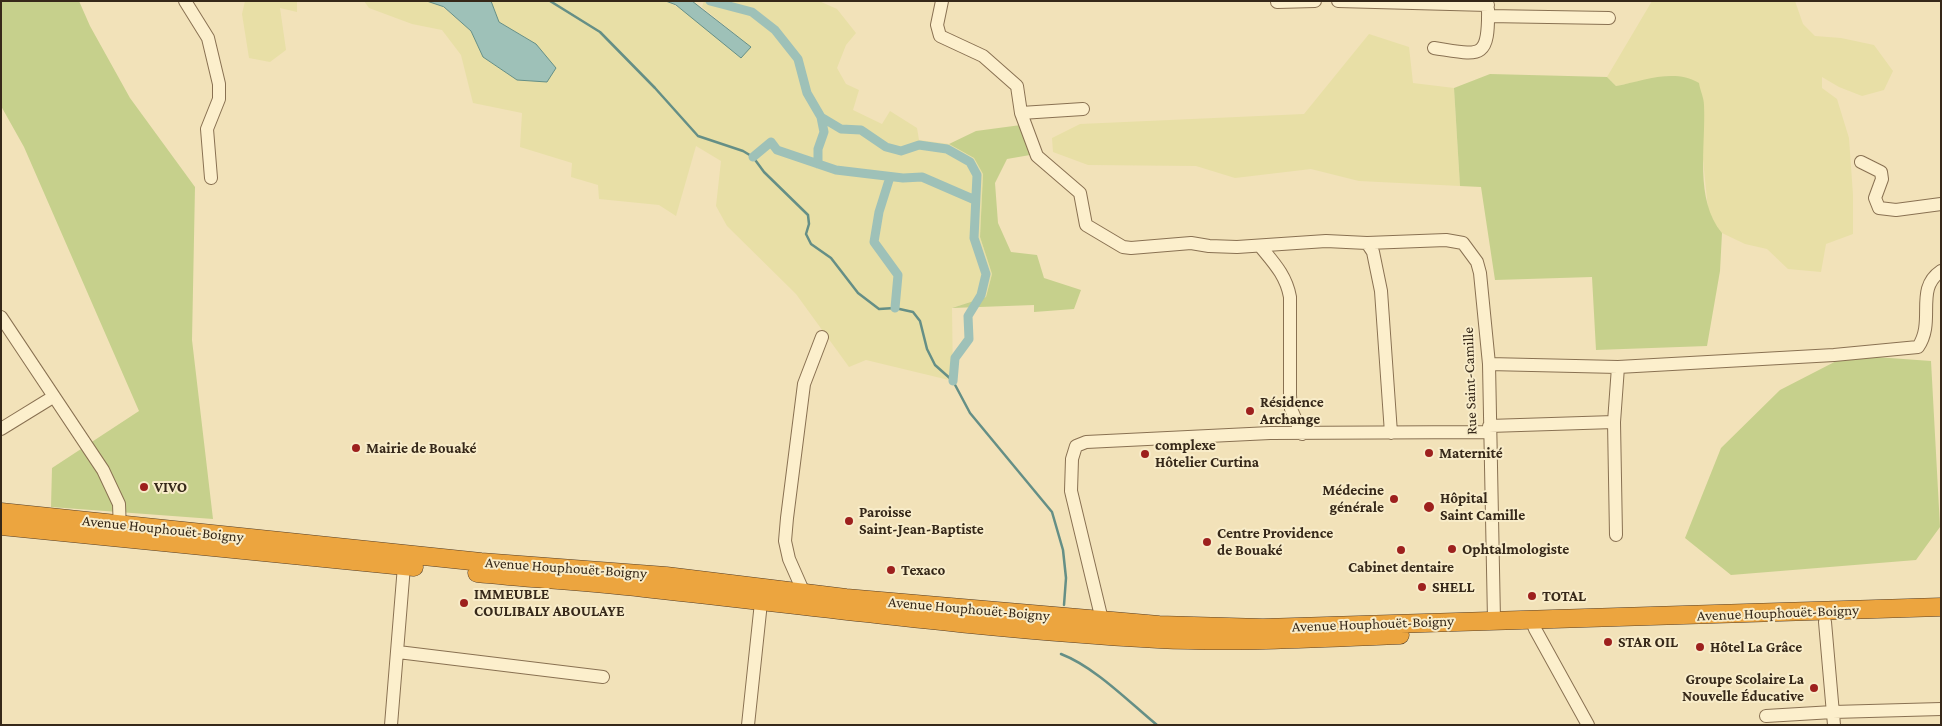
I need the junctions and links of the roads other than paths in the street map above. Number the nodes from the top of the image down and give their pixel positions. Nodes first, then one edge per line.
1 (185, 1) edge
2 (942, 1) edge
3 (1315, 1) edge
4 (1338, 1) edge
5 (1277, 2) dead end
6 (1488, 8) edge
7 (1608, 18) dead end
8 (1434, 48) dead end
9 (1083, 109) dead end
10 (1020, 113) junction
11 (1861, 162) dead end
12 (211, 178) dead end
13 (1941, 204) edge
14 (1367, 243) junction
15 (1260, 246) junction
16 (1941, 271) edge
17 (1, 318) edge
18 (822, 337) dead end
19 (1489, 364) junction
20 (1618, 367) junction
21 (53, 397) junction
22 (1614, 422) junction
23 (1, 429) edge
24 (1489, 429) junction
25 (1391, 433) junction
26 (1302, 434) junction
27 (1, 512) edge
28 (1, 526) edge
29 (120, 531) junction
30 (1616, 535) dead end
31 (404, 566) junction
32 (804, 593) junction
33 (762, 596) junction
34 (1941, 608) edge
35 (1941, 619) edge
36 (1102, 620) junction
37 (1494, 620) junction
38 (1825, 622) junction
39 (1533, 624) junction
40 (398, 652) junction
41 (603, 677) dead end
42 (1941, 709) edge
43 (1833, 712) junction
44 (1766, 716) dead end
45 (391, 725) edge
46 (748, 725) edge
47 (1588, 725) edge
48 (1834, 725) edge

1 - 12 street
2 - 10 street
3 - 5 street
4 - 6 street
6 - 7 street
6 - 8 street
9 - 10 street
10 - 15 street
11 - 13 street
14 - 15 street
14 - 19 street, Rue Saint-Camille
14 - 25 street
15 - 26 street
16 - 20 street
17 - 21 street
18 - 32 street
19 - 20 street
19 - 24 street, Rue Saint-Camille
20 - 22 street
21 - 23 street
21 - 29 street
22 - 24 street
22 - 30 street
24 - 25 street
24 - 37 street, Rue Saint-Camille
25 - 26 street
26 - 36 street
27 - 29 highway, Avenue Houphouët-Boigny
28 - 29 highway, Avenue Houphouët-Boigny
29 - 31 highway, Avenue Houphouët-Boigny
29 - 33 highway, Avenue Houphouët-Boigny
31 - 33 highway, Avenue Houphouët-Boigny
31 - 40 street
32 - 33 highway, Avenue Houphouët-Boigny
32 - 36 highway, Avenue Houphouët-Boigny
33 - 39 highway, Avenue Houphouët-Boigny
33 - 46 street
34 - 39 highway, Avenue Houphouët-Boigny
35 - 38 highway, Avenue Houphouët-Boigny
36 - 37 highway, Avenue Houphouët-Boigny
37 - 39 highway, Avenue Houphouët-Boigny
38 - 39 highway, Avenue Houphouët-Boigny
38 - 43 street
39 - 47 street
40 - 41 street
40 - 45 street
42 - 43 street
43 - 44 street
43 - 48 street

